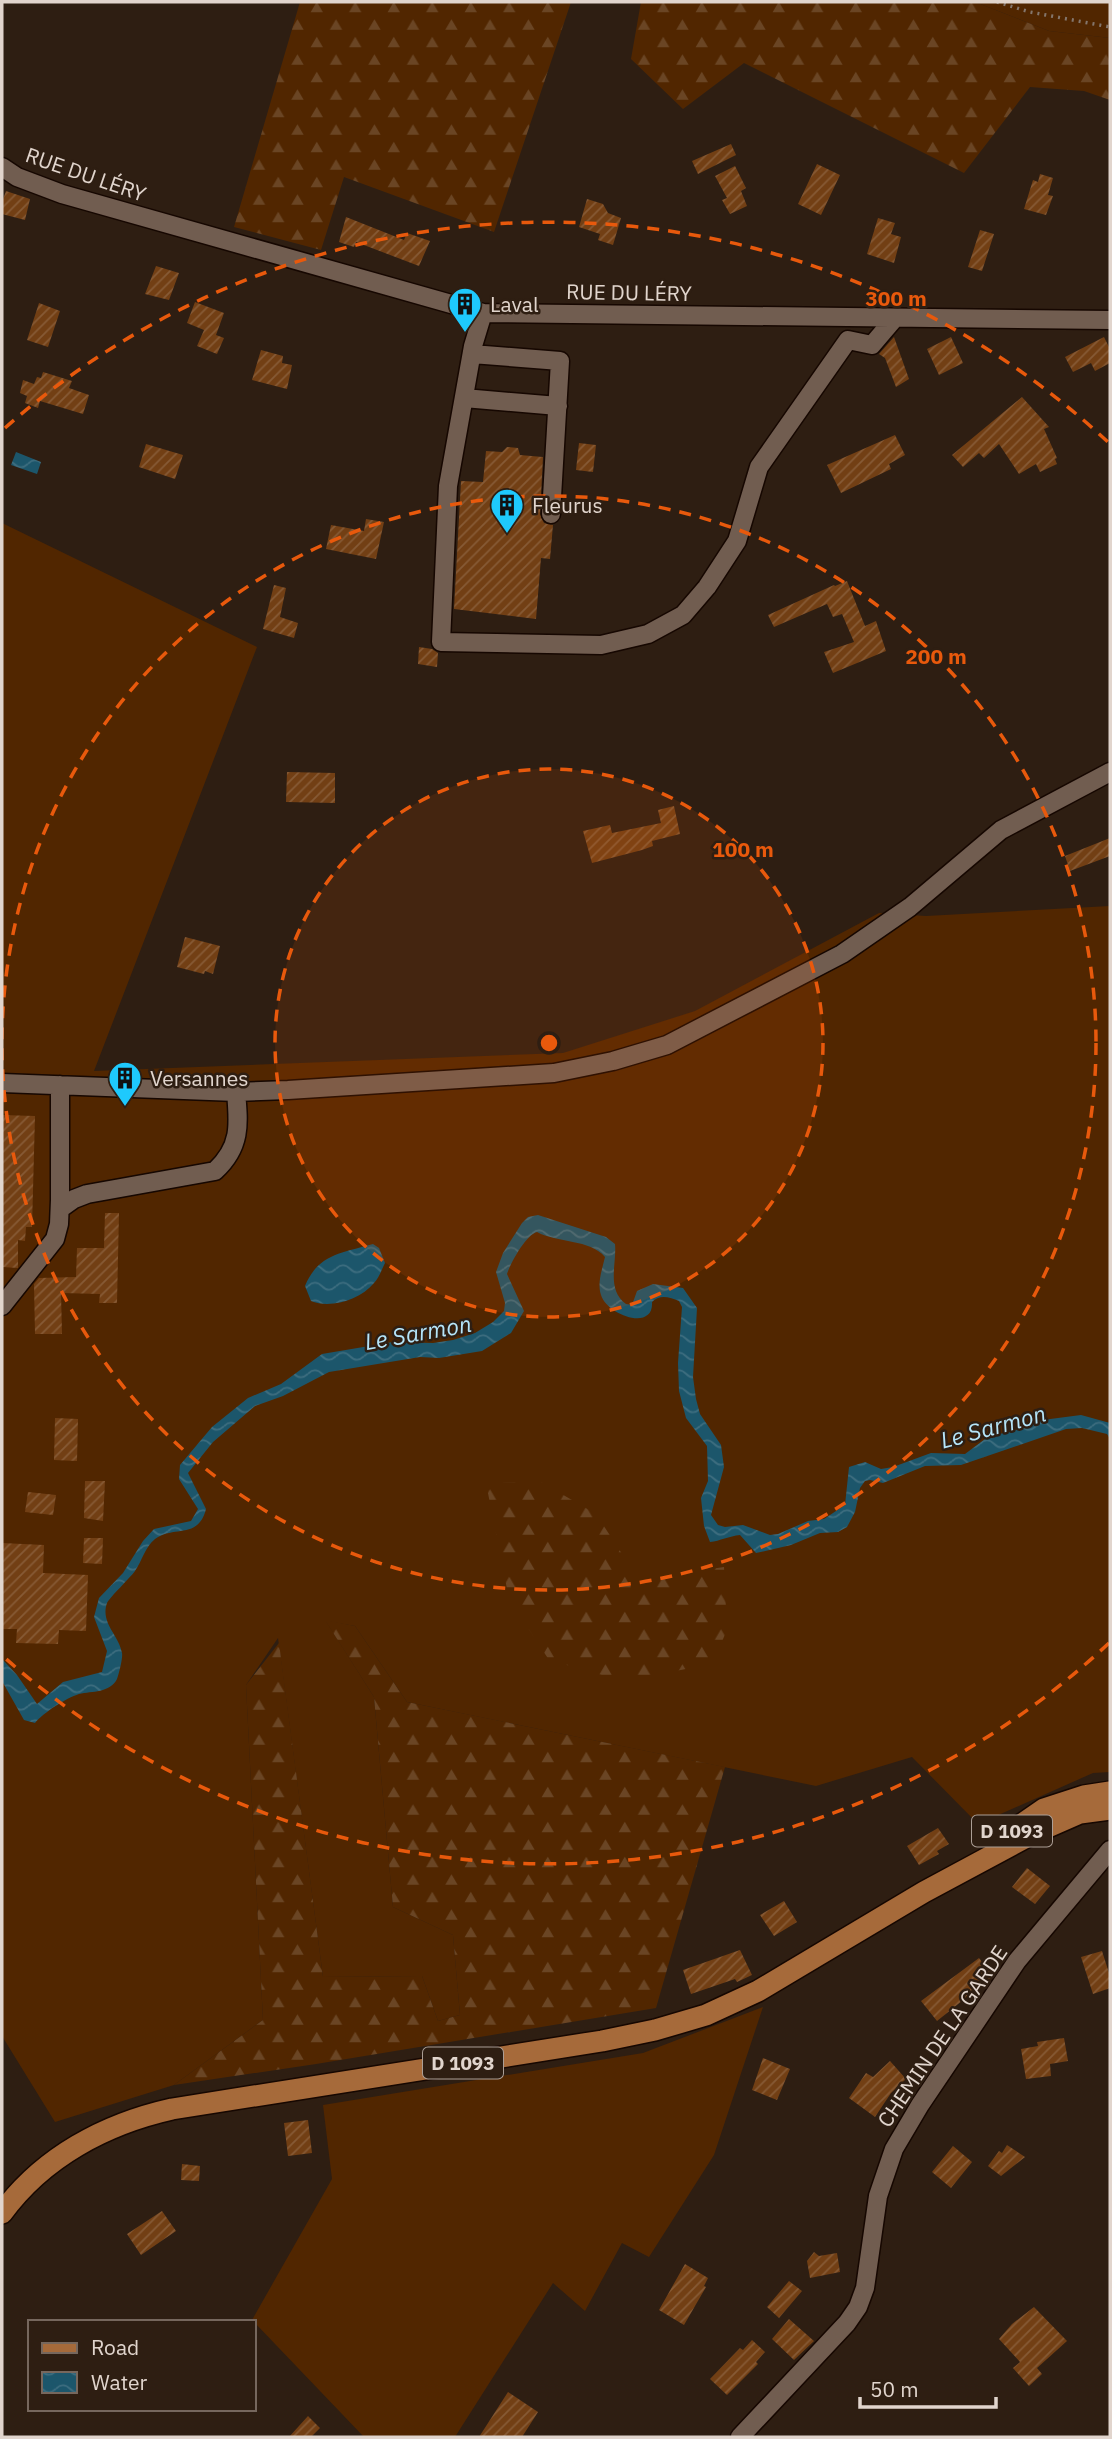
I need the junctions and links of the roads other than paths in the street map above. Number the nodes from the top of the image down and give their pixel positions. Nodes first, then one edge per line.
1 (2, 167) edge
2 (483, 313) junction
3 (895, 318) junction
4 (1110, 320) edge
5 (472, 354) junction
6 (464, 398) junction
7 (558, 406) junction
8 (551, 514) dead end
9 (1110, 772) edge
10 (2, 1083) edge
11 (60, 1085) junction
12 (236, 1092) junction
13 (60, 1209) junction
14 (2, 1306) edge
15 (1110, 1791) edge
16 (1110, 1809) edge
17 (1110, 1850) edge
18 (924, 1892) junction
19 (2, 2213) edge
20 (740, 2437) edge

1 - 2 street, RUE DU LÉRY
2 - 3 street, RUE DU LÉRY
2 - 5 street
3 - 4 street, RUE DU LÉRY
3 - 6 street
5 - 6 street
5 - 7 street
6 - 7 street
7 - 8 street
9 - 12 street
10 - 11 street
11 - 12 street
11 - 13 street
12 - 13 street
13 - 14 street
15 - 18 main road, D 1093
16 - 18 main road, D 1093
17 - 20 street, CHEMIN DE LA GARDE
18 - 19 main road, D 1093

